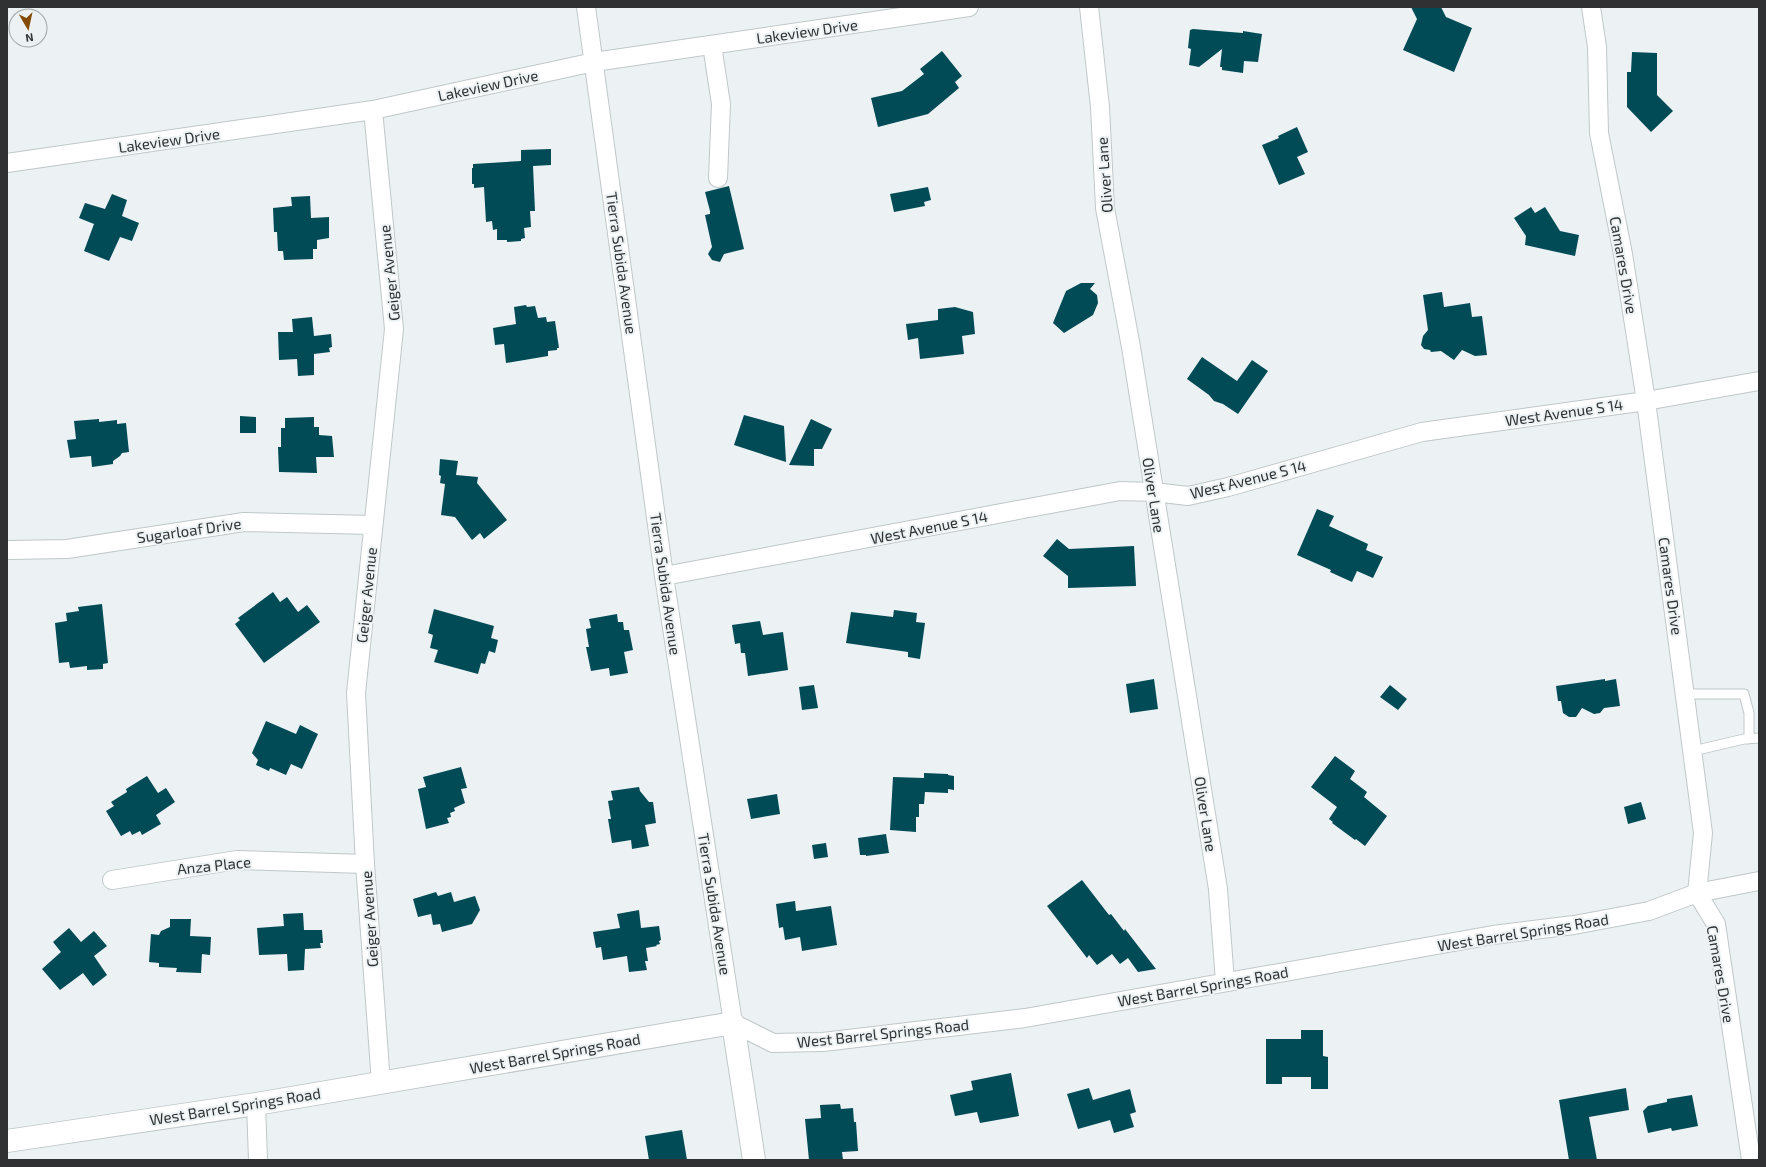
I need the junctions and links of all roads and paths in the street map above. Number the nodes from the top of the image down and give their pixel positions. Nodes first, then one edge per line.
1 (586, 7) edge
2 (968, 7) edge
3 (1089, 7) edge
4 (1591, 7) edge
5 (712, 45) junction
6 (594, 62) junction
7 (372, 110) junction
8 (7, 163) edge
9 (718, 178) dead end
10 (1759, 381) edge
11 (1646, 401) junction
12 (1154, 492) junction
13 (372, 525) junction
14 (7, 550) edge
15 (664, 576) junction
16 (1685, 694) junction
17 (1759, 738) edge
18 (1749, 739) junction
19 (1692, 751) junction
20 (365, 864) junction
21 (112, 880) dead end
22 (1759, 881) edge
23 (1697, 893) junction
24 (1225, 982) junction
25 (733, 1023) junction
26 (381, 1083) junction
27 (256, 1104) junction
28 (7, 1141) edge
29 (258, 1160) edge
30 (754, 1160) edge
31 (1751, 1160) edge

1 - 6 street, Tierra Subida Avenue
2 - 5 street, Lakeview Drive
3 - 12 street, Oliver Lane
4 - 11 street, Camares Drive
5 - 6 street, Lakeview Drive
5 - 9 street
6 - 7 street, Lakeview Drive
6 - 15 street, Tierra Subida Avenue
7 - 8 street, Lakeview Drive
7 - 13 street, Geiger Avenue
10 - 11 street, West Avenue S 14
11 - 12 street, West Avenue S 14
11 - 16 street, Camares Drive
12 - 15 street, West Avenue S 14
12 - 24 street, Oliver Lane
13 - 14 street, Sugarloaf Drive
13 - 20 street, Geiger Avenue
15 - 25 street, Tierra Subida Avenue
16 - 18 lane
16 - 19 street, Camares Drive
17 - 18 lane
18 - 19 lane
19 - 23 street, Camares Drive
20 - 21 street, Anza Place
20 - 26 street, Geiger Avenue
22 - 23 street, West Barrel Springs Road
23 - 24 street, West Barrel Springs Road
23 - 31 street, Camares Drive
24 - 25 street, West Barrel Springs Road
25 - 26 street, West Barrel Springs Road
25 - 30 street, Tierra Subida Avenue
26 - 27 street, West Barrel Springs Road
27 - 28 street, West Barrel Springs Road
27 - 29 street

